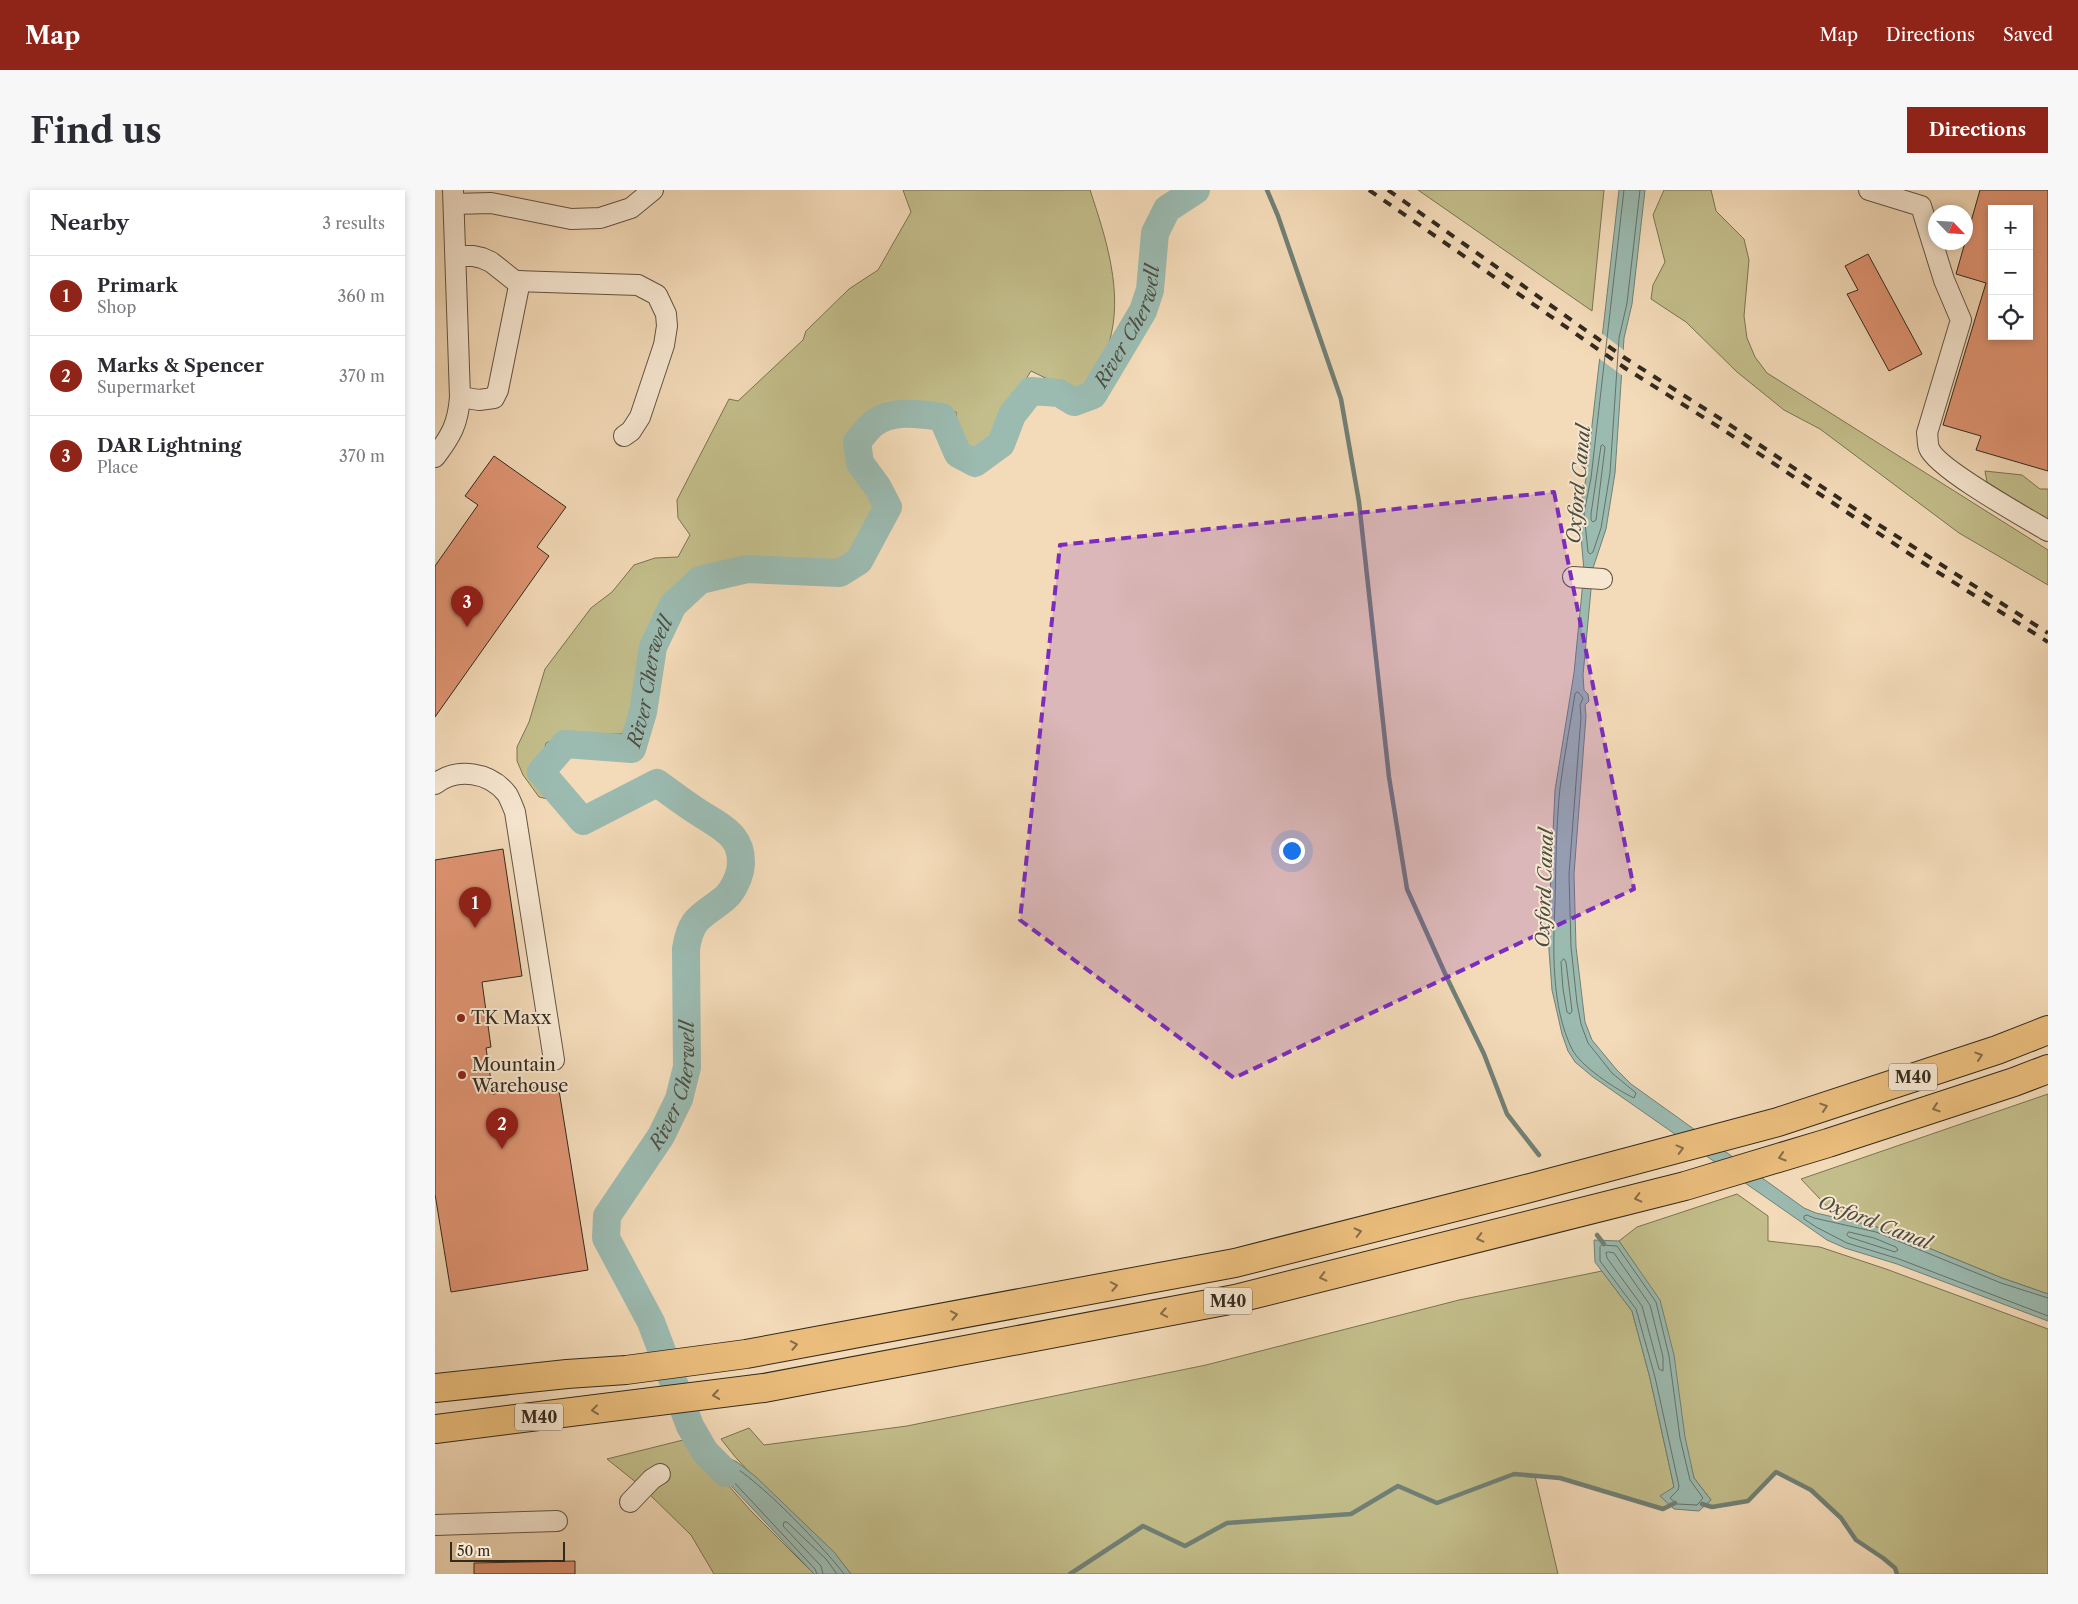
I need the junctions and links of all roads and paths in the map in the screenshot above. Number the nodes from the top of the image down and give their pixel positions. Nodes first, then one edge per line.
1 (653, 190) edge
2 (1869, 190) edge
3 (453, 197) edge
4 (456, 256) junction
5 (520, 281) junction
6 (460, 397) junction
7 (624, 436) dead end
8 (435, 457) edge
9 (2048, 531) edge
10 (1573, 577) dead end
11 (1603, 579) dead end
12 (435, 784) edge
13 (2048, 1030) edge
14 (554, 1060) dead end
15 (2048, 1069) edge
16 (567, 1374) junction
17 (435, 1378) edge
18 (435, 1388) edge
19 (435, 1429) edge
20 (660, 1474) dead end
21 (630, 1502) dead end
22 (557, 1521) dead end
23 (435, 1525) edge

1 - 3 street
2 - 9 street
3 - 4 street
4 - 5 street
4 - 6 street
5 - 6 street
5 - 7 street
6 - 8 street
10 - 11 street
12 - 14 street
16 -> 13 highway, M40
15 -> 19 highway, M40
16 - 17 highway, M40
16 - 18 highway, M40
20 - 21 street
22 - 23 street

